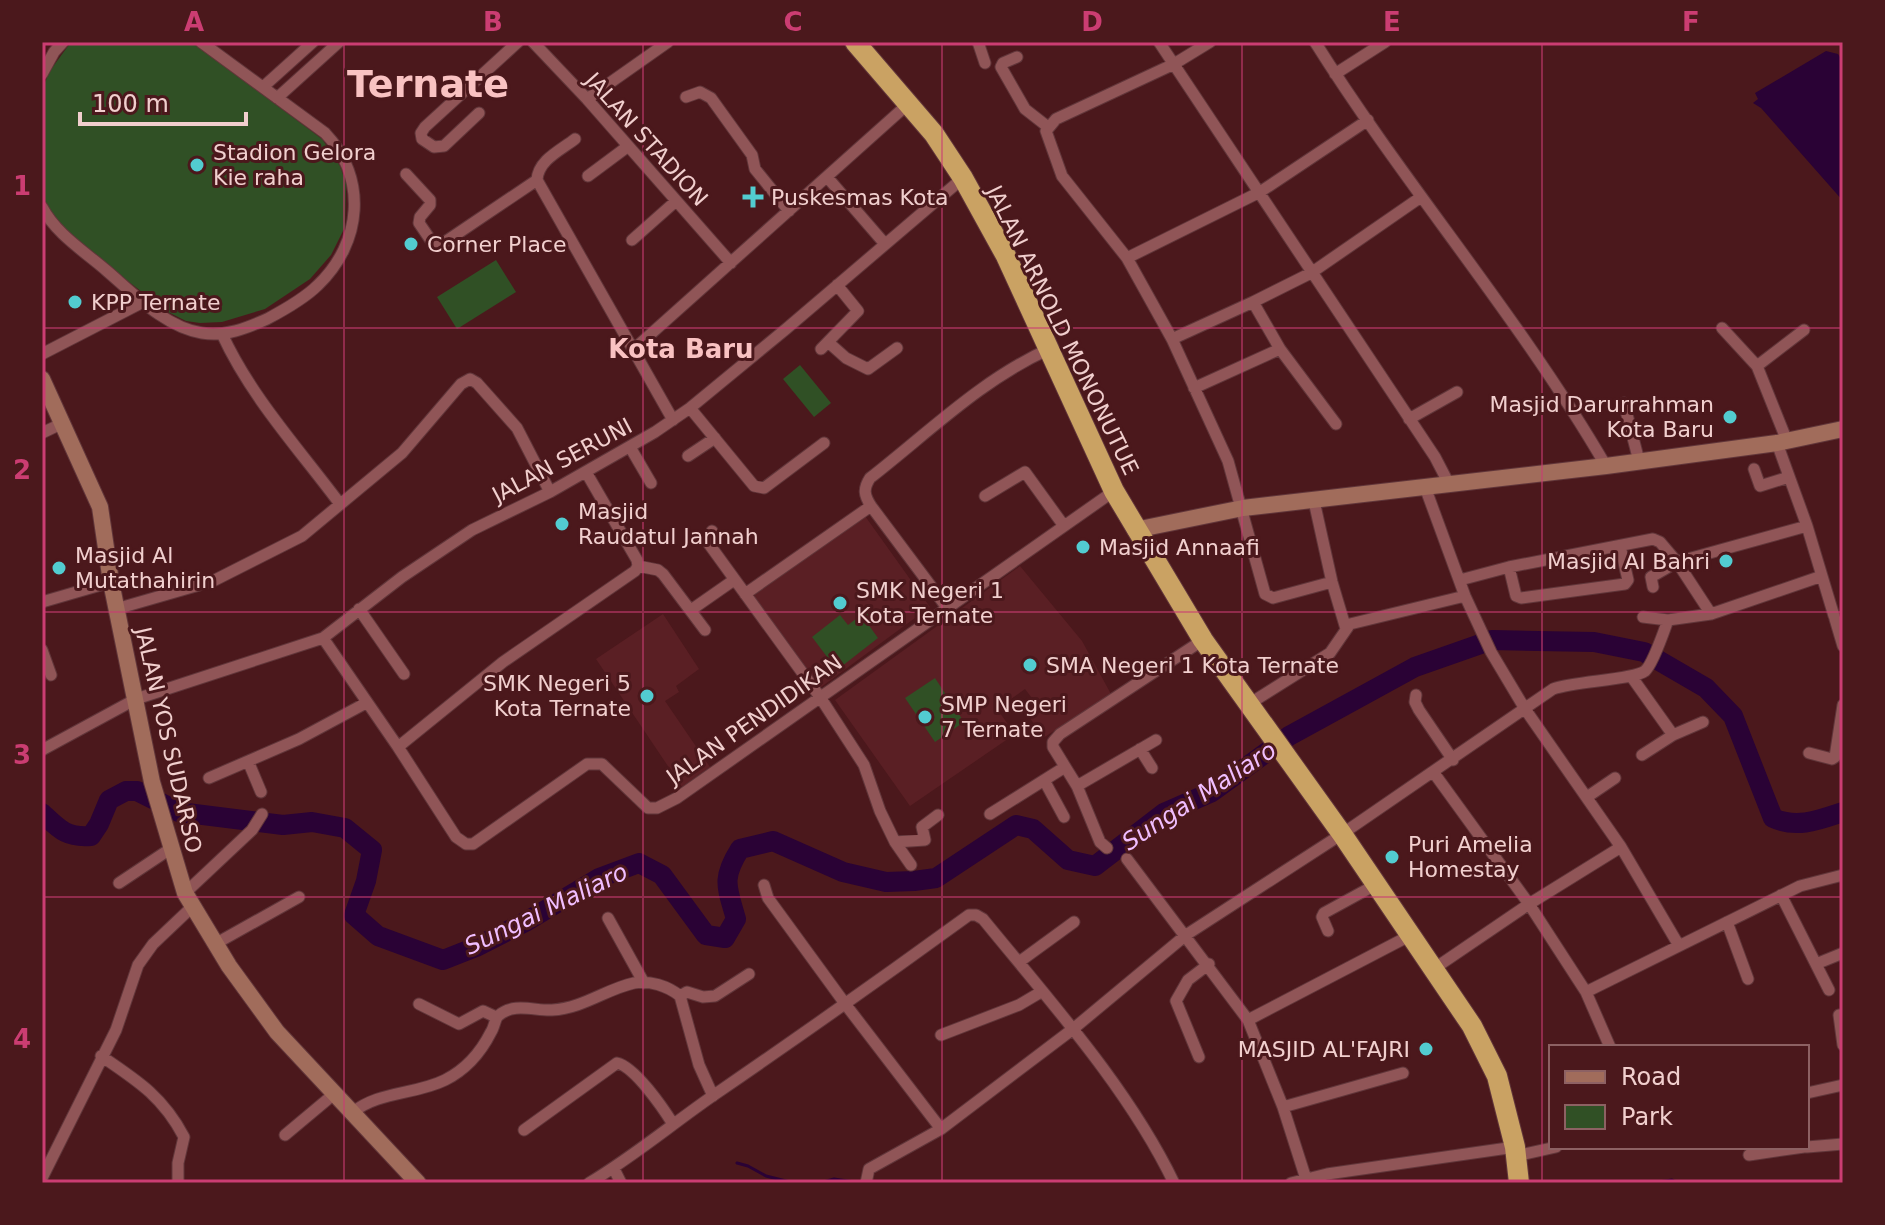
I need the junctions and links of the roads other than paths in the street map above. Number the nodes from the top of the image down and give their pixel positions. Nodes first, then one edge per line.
1 (63, 42) edge
2 (201, 42) edge
3 (313, 42) edge
4 (339, 42) edge
5 (518, 42) edge
6 (533, 42) edge
7 (668, 42) edge
8 (855, 42) edge
9 (977, 42) edge
10 (1159, 42) edge
11 (1210, 42) edge
12 (1315, 42) edge
13 (1385, 42) edge
14 (963, 46) dead end
15 (1017, 57) dead end
16 (985, 63) dead end
17 (1174, 64) junction
18 (42, 74) edge
19 (1335, 74) junction
20 (263, 87) junction
21 (686, 97) dead end
22 (277, 98) junction
23 (587, 99) junction
24 (908, 104) junction
25 (479, 113) dead end
26 (1368, 120) junction
27 (1048, 127) junction
28 (575, 139) dead end
29 (627, 147) junction
30 (406, 174) dead end
31 (588, 176) dead end
32 (827, 177) junction
33 (963, 178) junction
34 (537, 180) junction
35 (1260, 192) junction
36 (1421, 197) junction
37 (676, 201) junction
38 (42, 207) edge
39 (789, 211) junction
40 (632, 240) dead end
41 (885, 244) junction
42 (1127, 258) junction
43 (731, 263) junction
44 (1311, 273) junction
45 (837, 285) junction
46 (143, 302) junction
47 (1253, 302) junction
48 (1722, 328) dead end
49 (1804, 330) dead end
50 (222, 334) junction
51 (1172, 339) junction
52 (897, 348) dead end
53 (634, 349) junction
54 (1049, 349) junction
55 (1280, 349) junction
56 (42, 354) edge
57 (1757, 366) junction
58 (42, 379) edge
59 (1194, 388) junction
60 (1457, 392) dead end
61 (1624, 403) dead end
62 (690, 408) junction
63 (1409, 419) junction
64 (673, 420) junction
65 (63, 423) junction
66 (1336, 424) dead end
67 (1843, 429) edge
68 (42, 433) edge
69 (715, 438) junction
70 (1782, 442) junction
71 (824, 443) dead end
72 (630, 447) junction
73 (688, 456) dead end
74 (1639, 461) junction
75 (1606, 466) junction
76 (1754, 469) dead end
77 (586, 472) junction
78 (1789, 477) junction
79 (651, 483) dead end
80 (1449, 484) junction
81 (1425, 487) junction
82 (1114, 491) junction
83 (550, 492) junction
84 (985, 496) dead end
85 (1314, 501) junction
86 (340, 504) junction
87 (871, 506) junction
88 (1243, 508) junction
89 (1064, 526) junction
90 (1807, 526) junction
91 (1135, 530) junction
92 (712, 531) dead end
93 (1620, 546) junction
94 (1677, 562) junction
95 (638, 566) junction
96 (1509, 567) junction
97 (1822, 576) junction
98 (734, 580) junction
99 (1460, 580) junction
100 (111, 582) junction
101 (1332, 582) junction
102 (1653, 587) dead end
103 (745, 594) junction
104 (1465, 596) junction
105 (42, 602) edge
106 (116, 609) junction
107 (359, 609) junction
108 (948, 609) junction
109 (691, 610) junction
110 (1711, 614) junction
111 (1643, 617) dead end
112 (1668, 620) junction
113 (1346, 629) junction
114 (705, 630) dead end
115 (323, 638) junction
116 (1203, 640) junction
117 (1843, 646) edge
118 (42, 650) edge
119 (404, 674) dead end
120 (51, 675) dead end
121 (1631, 676) junction
122 (1416, 695) dead end
123 (820, 697) junction
124 (136, 699) junction
125 (366, 703) junction
126 (1249, 704) junction
127 (1843, 705) edge
128 (1525, 709) junction
129 (1703, 722) dead end
130 (1673, 735) junction
131 (1156, 740) dead end
132 (398, 747) junction
133 (1140, 749) junction
134 (42, 750) edge
135 (1809, 753) dead end
136 (1642, 755) dead end
137 (1453, 760) junction
138 (248, 761) junction
139 (1065, 767) junction
140 (1152, 768) dead end
141 (1434, 773) junction
142 (209, 778) dead end
143 (1615, 778) dead end
144 (1044, 780) junction
145 (1077, 786) junction
146 (261, 792) dead end
147 (1587, 797) junction
148 (262, 814) dead end
149 (990, 814) dead end
150 (938, 815) dead end
151 (1064, 817) dead end
152 (1342, 834) junction
153 (895, 842) junction
154 (1621, 847) junction
155 (1107, 848) dead end
156 (170, 849) junction
157 (1127, 859) dead end
158 (911, 865) dead end
159 (1843, 875) edge
160 (119, 883) dead end
161 (1377, 884) junction
162 (764, 885) dead end
163 (1781, 895) junction
164 (299, 897) dead end
165 (188, 900) junction
166 (1529, 904) junction
167 (608, 918) dead end
168 (1074, 922) dead end
169 (1727, 922) junction
170 (1328, 931) dead end
171 (1186, 935) junction
172 (1411, 935) junction
173 (215, 944) junction
174 (1678, 944) junction
175 (1843, 953) edge
176 (1019, 962) junction
177 (1209, 964) junction
178 (1816, 964) junction
179 (1435, 968) junction
180 (749, 974) dead end
181 (1748, 979) dead end
182 (644, 983) junction
183 (1829, 990) dead end
184 (1041, 992) junction
185 (1586, 992) junction
186 (680, 996) junction
187 (419, 1004) dead end
188 (846, 1005) junction
189 (1839, 1015) dead end
190 (496, 1017) junction
191 (1248, 1020) junction
192 (1073, 1029) junction
193 (941, 1035) dead end
194 (1609, 1045) edge
195 (1843, 1045) edge
196 (101, 1056) junction
197 (1199, 1057) dead end
198 (1403, 1073) dead end
199 (1843, 1085) edge
200 (1809, 1093) edge
201 (334, 1094) junction
202 (713, 1096) junction
203 (1283, 1107) junction
204 (352, 1113) junction
205 (673, 1124) junction
206 (941, 1129) junction
207 (524, 1130) dead end
208 (285, 1135) dead end
209 (1843, 1144) edge
210 (1809, 1147) edge
211 (1549, 1148) edge
212 (1791, 1149) edge
213 (1515, 1152) junction
214 (1749, 1155) dead end
215 (614, 1169) junction
216 (42, 1178) edge
217 (866, 1178) edge
218 (1306, 1179) junction
219 (178, 1183) edge
220 (418, 1183) edge
221 (589, 1183) edge
222 (621, 1183) edge
223 (1174, 1183) edge
224 (1291, 1183) edge
225 (1519, 1183) edge

1 - 18 street
2 - 20 street
3 - 20 street
4 - 22 street
5 - 25 street
6 - 23 street, JALAN STADION
7 - 23 street
8 - 24 highway, JALAN ARNOLD MONONUTUE
9 - 14 street
9 - 16 street
10 - 17 street
11 - 17 street
12 - 19 street
13 - 19 street
15 - 27 street
17 - 27 street
17 - 35 street
19 - 26 street
20 - 22 street
21 - 39 street
22 - 50 street
23 - 29 street, JALAN STADION
24 - 32 street
24 - 33 highway, JALAN ARNOLD MONONUTUE
26 - 35 street
26 - 36 street
27 - 42 street
28 - 34 street
29 - 31 street
29 - 37 street, JALAN STADION
30 - 34 street
32 - 39 street
32 - 41 street
33 - 41 street, JALAN SERUNI
33 - 54 highway, JALAN ARNOLD MONONUTUE
34 - 53 street
35 - 42 street
35 - 44 street
36 - 44 street
36 - 75 street
37 - 40 street
37 - 43 street, JALAN STADION
38 - 46 street
39 - 43 street
41 - 45 street, JALAN SERUNI
42 - 51 street
43 - 53 street
44 - 47 street
44 - 63 street
45 - 52 street
45 - 62 street, JALAN SERUNI
46 - 50 street
46 - 56 street
47 - 51 street
47 - 55 street
48 - 57 street
49 - 57 street
50 - 86 street
51 - 59 street
53 - 64 street
54 - 82 highway, JALAN ARNOLD MONONUTUE
54 - 87 street
55 - 59 street
55 - 66 street
57 - 70 street
58 - 65 street, JALAN YOS SUDARSO
59 - 88 street
60 - 63 street
61 - 74 street
62 - 64 street, JALAN SERUNI
62 - 69 street
63 - 80 street
64 - 72 street, JALAN SERUNI
65 - 68 street
65 - 100 street, JALAN YOS SUDARSO
67 - 70 street
69 - 71 street
69 - 73 street
70 - 74 street
70 - 78 street
72 - 77 street, JALAN SERUNI
72 - 79 street
74 - 75 street
75 - 80 street
76 - 78 street
77 - 83 street, JALAN SERUNI
77 - 95 street
78 - 90 street
80 - 81 street
81 - 85 street
81 - 99 street
82 - 89 street, JALAN PENDIDIKAN
82 - 91 highway, JALAN ARNOLD MONONUTUE
83 - 86 street
83 - 107 street, JALAN SERUNI
84 - 89 street
85 - 88 street
85 - 101 street
86 - 106 street
87 - 103 street
87 - 108 street
88 - 91 street
88 - 101 street
89 - 108 street, JALAN PENDIDIKAN
90 - 94 street
90 - 97 street
91 - 116 highway, JALAN ARNOLD MONONUTUE
92 - 98 street
93 - 94 street
93 - 96 street
93 - 96 street
94 - 102 street
94 - 110 street
95 - 109 street
95 - 132 street
96 - 99 street
97 - 110 street
97 - 117 street
98 - 103 street
98 - 109 street
99 - 104 street
100 - 105 street
100 - 106 street, JALAN YOS SUDARSO
101 - 113 street
103 - 123 street
104 - 113 street
104 - 128 street
106 - 124 street, JALAN YOS SUDARSO
107 - 115 street, JALAN SERUNI
107 - 119 street
108 - 123 street, JALAN PENDIDIKAN
109 - 114 street
110 - 112 street
111 - 112 street
112 - 121 street
113 - 126 street
115 - 124 street, JALAN SERUNI
115 - 125 street, JALAN PENDIDIKAN
116 - 126 highway, JALAN ARNOLD MONONUTUE
116 - 139 street
118 - 120 street
121 - 128 street
121 - 130 street
122 - 137 street
123 - 132 street, JALAN PENDIDIKAN
123 - 153 street
124 - 134 street, JALAN SERUNI
124 - 156 street, JALAN YOS SUDARSO
125 - 132 street, JALAN PENDIDIKAN
125 - 138 street
126 - 152 highway, JALAN ARNOLD MONONUTUE
127 - 135 street
128 - 137 street
128 - 147 street
129 - 130 street
130 - 136 street
131 - 133 street
133 - 140 street
133 - 145 street
137 - 141 street
138 - 142 street
138 - 146 street
139 - 144 street
139 - 145 street
141 - 152 street
141 - 166 street
143 - 147 street
144 - 149 street
144 - 151 street
145 - 155 street
147 - 154 street
148 - 165 street
150 - 153 street
152 - 161 highway, JALAN ARNOLD MONONUTUE
152 - 171 street
153 - 158 street
154 - 166 street
154 - 174 street
156 - 160 street
156 - 165 street, JALAN YOS SUDARSO
157 - 171 street
159 - 163 street
161 - 170 street
161 - 172 highway, JALAN ARNOLD MONONUTUE
162 - 188 street
163 - 169 street
163 - 178 street
164 - 173 street
165 - 173 street, JALAN YOS SUDARSO
165 - 196 street
166 - 179 street
166 - 185 street
167 - 182 street
168 - 176 street
169 - 174 street
169 - 181 street
171 - 177 street
171 - 192 street
172 - 179 highway, JALAN ARNOLD MONONUTUE
172 - 191 street
173 - 201 street, JALAN YOS SUDARSO
174 - 185 street
175 - 178 street
176 - 184 street
176 - 188 street
177 - 191 street
177 - 197 street
178 - 183 street
179 - 213 highway, JALAN ARNOLD MONONUTUE
180 - 186 street
182 - 186 street
182 - 190 street
184 - 192 street
184 - 193 street
185 - 194 street
186 - 202 street
187 - 190 street
188 - 202 street
188 - 206 street
189 - 195 street
190 - 204 street
191 - 203 street
192 - 206 street
192 - 223 street
196 - 216 street
196 - 219 street
198 - 203 street
199 - 200 street
201 - 204 street, JALAN YOS SUDARSO
201 - 208 street
202 - 205 street
203 - 218 street
204 - 220 street, JALAN YOS SUDARSO
205 - 207 street
205 - 215 street
206 - 217 street
209 - 210 street
211 - 213 street
212 - 214 street
213 - 218 street
213 - 225 highway, JALAN ARNOLD MONONUTUE
215 - 221 street
215 - 222 street
218 - 224 street

